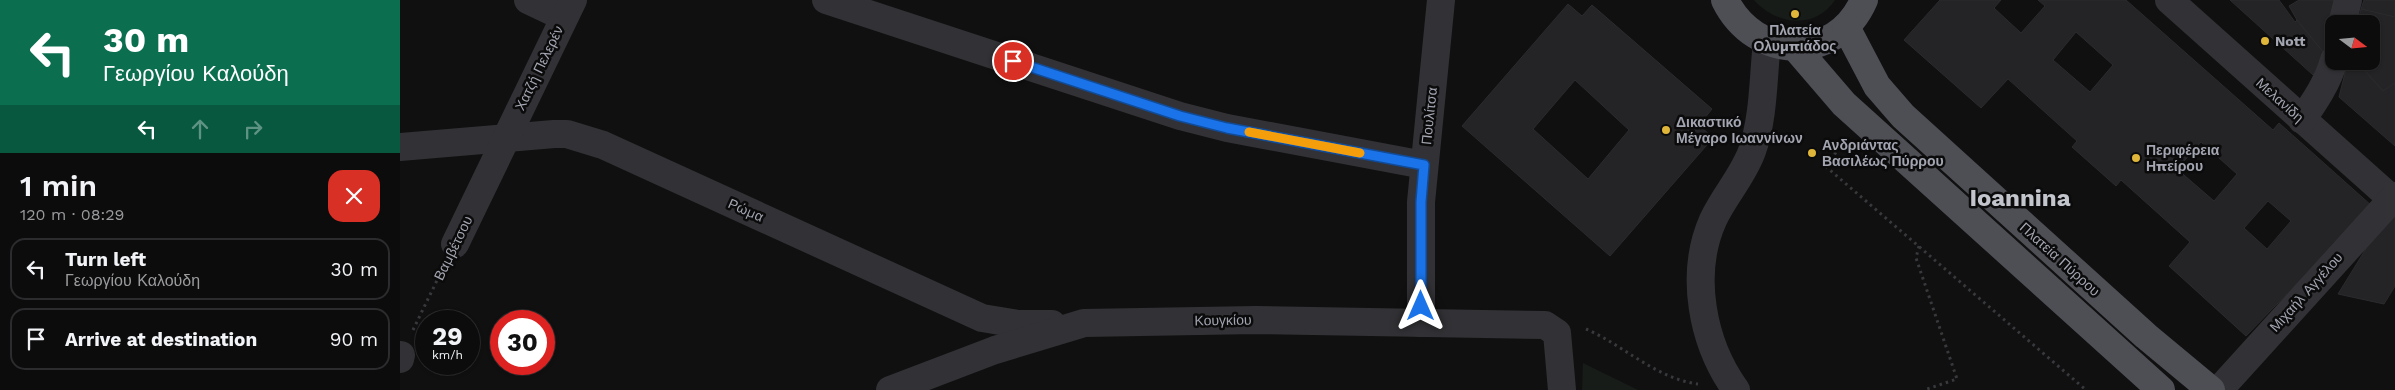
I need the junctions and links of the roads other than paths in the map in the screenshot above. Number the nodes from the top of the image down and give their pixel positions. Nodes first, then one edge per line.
1 (528, 0) edge
2 (826, 0) edge
3 (1441, 0) edge
4 (1726, 0) edge
5 (1864, 0) edge
6 (2168, 0) edge
7 (2348, 0) edge
8 (568, 9) edge
9 (2344, 15) edge
10 (1846, 27) junction
11 (1767, 42) junction
12 (1795, 47) junction
13 (2331, 70) edge
14 (2302, 120) junction
15 (506, 137) junction
16 (400, 147) edge
17 (1424, 165) junction
18 (2393, 198) edge
19 (455, 244) road end
20 (1084, 323) junction
21 (1421, 323) junction
22 (1733, 386) edge
23 (890, 390) edge
24 (1562, 390) edge
25 (2161, 390) edge
26 (2211, 390) edge
27 (2219, 390) edge

1 - 8 street
2 - 17 street
3 - 17 street, Πουλίτσα
4 - 11 main road
5 - 10 main road
6 - 14 street, Μελανίδη
7 - 9 street
8 - 15 street, Χατζή Πελερέν
10 - 12 main road
10 - 26 main road, Πλατεία Πύρρου
11 - 12 main road
11 - 22 street
12 - 25 main road
13 - 14 street
14 - 18 street, Μελανίδη
15 - 16 street, Ρώμα
15 - 19 street, Βαμβέτσου
15 - 20 street, Ρώμα
17 - 21 street, Πουλίτσα
18 - 27 street, Μιχαήλ Αγγέλου
20 - 21 street, Κουγκίου
20 - 23 street, Κουγκίου
21 - 24 street, Κουγκίου

